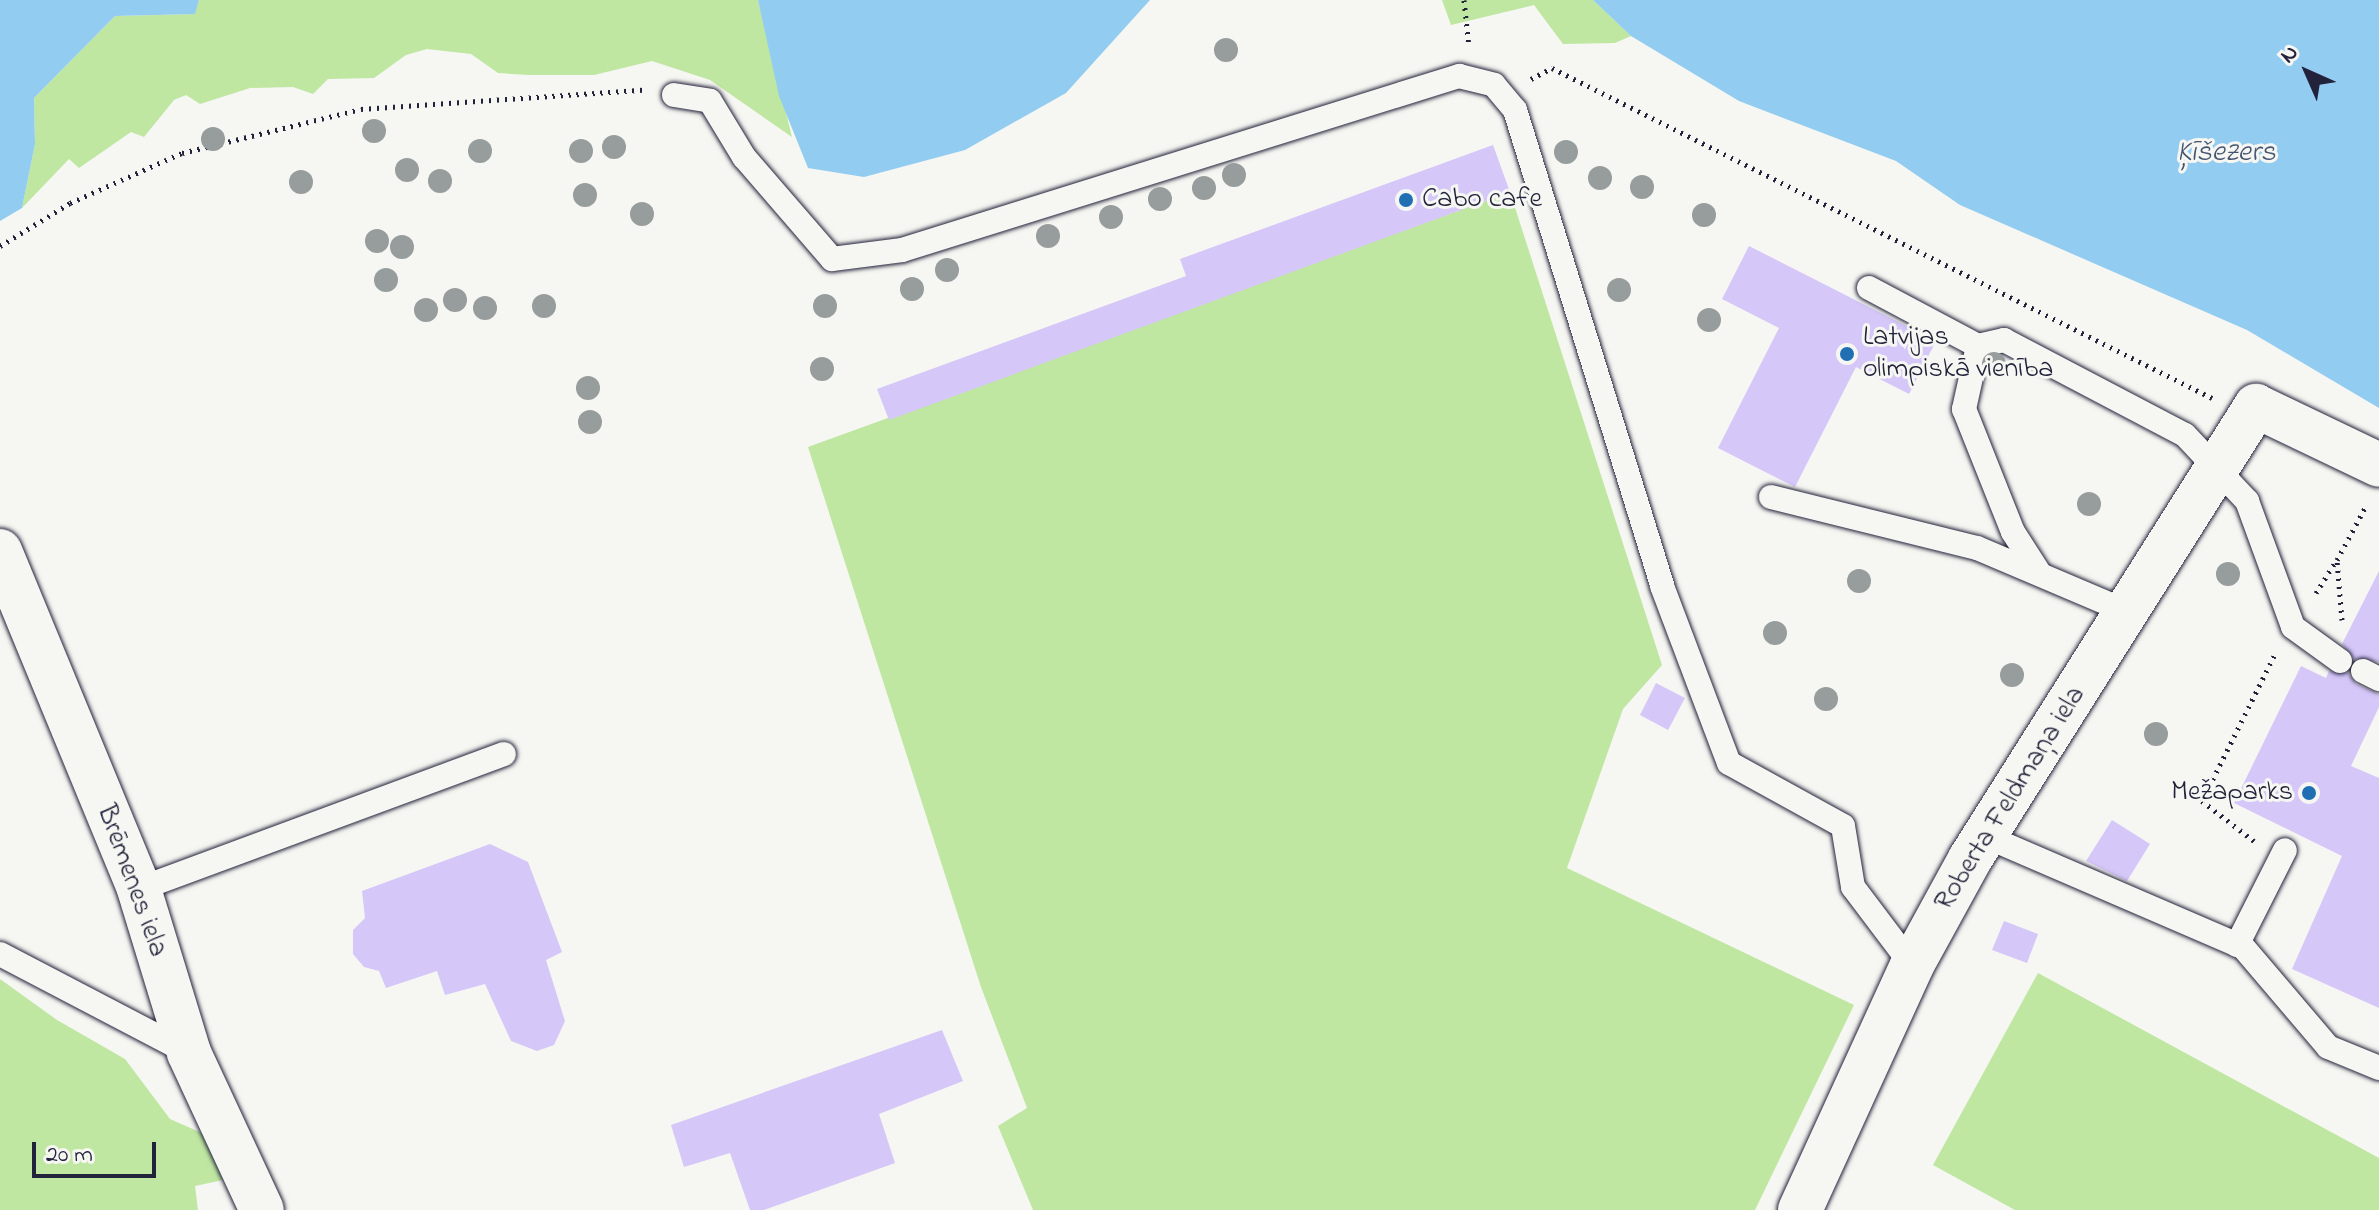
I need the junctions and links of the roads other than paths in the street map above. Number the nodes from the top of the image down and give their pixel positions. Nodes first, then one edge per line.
1 (674, 95) road end
2 (1869, 288) dead end
3 (1978, 346) junction
4 (2215, 472) junction
5 (2376, 479) edge
6 (1771, 497) dead end
7 (0, 551) edge
8 (2038, 571) junction
9 (2128, 612) junction
10 (2336, 658) road end
11 (504, 754) dead end
12 (1985, 836) junction
13 (2282, 855) road end
14 (139, 889) junction
15 (2237, 945) junction
16 (0, 954) edge
17 (1912, 965) junction
18 (189, 1053) junction
19 (2379, 1068) edge
20 (262, 1210) edge
21 (1800, 1210) edge

1 - 17 lane
2 - 3 lane
3 - 4 lane
3 - 8 lane
4 - 5 street, Roberta Feldmaņa iela
4 - 9 street, Roberta Feldmaņa iela
4 - 10 lane
6 - 8 lane
7 - 14 street, Brēmenes iela
8 - 9 lane
9 - 12 street, Roberta Feldmaņa iela
11 - 14 lane
12 - 15 lane
12 - 17 street, Roberta Feldmaņa iela
13 - 15 lane
14 - 18 street, Brēmenes iela
15 - 19 lane
16 - 18 lane
17 - 21 street, Roberta Feldmaņa iela
18 - 20 street, Brēmenes iela

